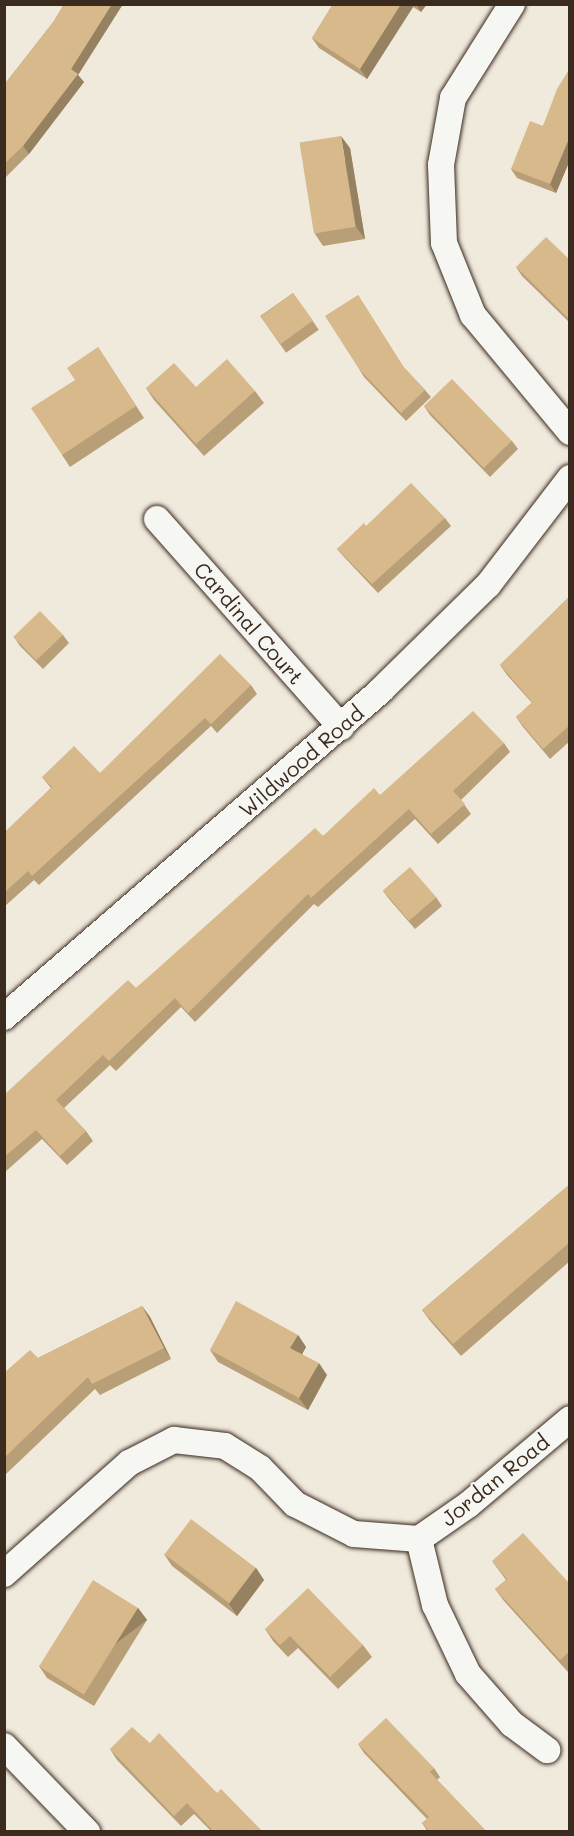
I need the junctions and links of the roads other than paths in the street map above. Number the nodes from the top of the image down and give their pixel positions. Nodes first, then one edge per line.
1 (512, 4) edge
2 (570, 432) edge
3 (570, 477) edge
4 (157, 519) dead end
5 (341, 727) junction
6 (4, 1017) edge
7 (570, 1419) edge
8 (419, 1539) junction
9 (4, 1574) edge
10 (4, 1746) edge
11 (547, 1750) dead end
12 (87, 1832) edge

1 - 2 street
3 - 5 street, Wildwood Road
4 - 5 street, Cardinal Court
5 - 6 street, Wildwood Road
7 - 8 street, Jordan Road
8 - 9 street
8 - 11 street
10 - 12 street

